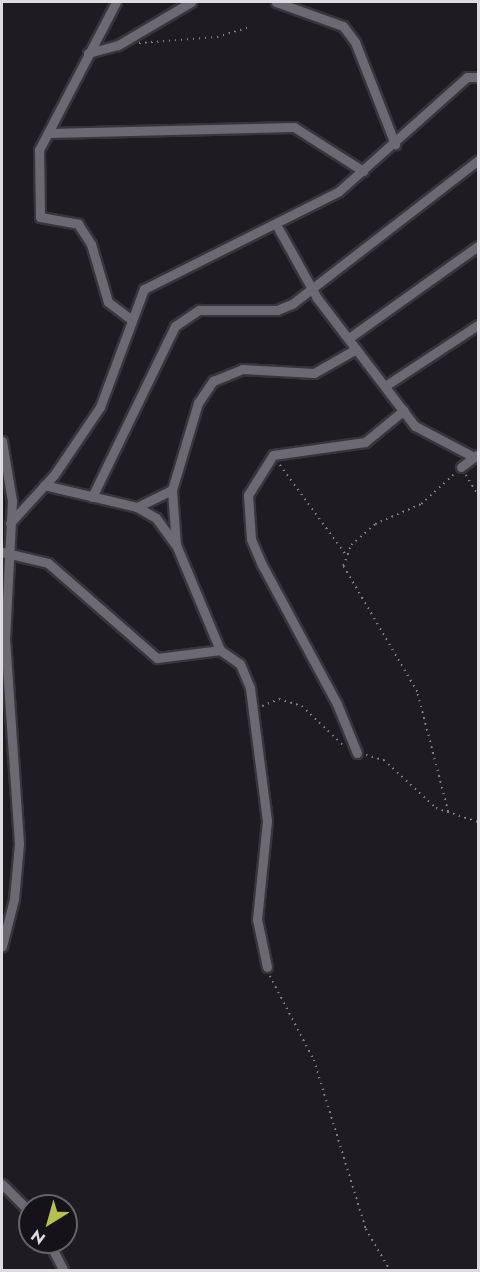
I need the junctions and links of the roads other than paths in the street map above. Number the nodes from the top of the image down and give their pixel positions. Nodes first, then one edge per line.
1 (116, 2) edge
2 (191, 2) edge
3 (276, 2) edge
4 (88, 53) junction
5 (478, 77) edge
6 (49, 133) junction
7 (395, 144) junction
8 (478, 159) edge
9 (363, 171) junction
10 (277, 226) junction
11 (478, 246) edge
12 (309, 286) junction
13 (129, 318) junction
14 (478, 325) edge
15 (349, 338) junction
16 (356, 349) junction
17 (385, 386) junction
18 (404, 410) junction
19 (2, 441) edge
20 (476, 455) edge
21 (461, 467) road end
22 (44, 485) junction
23 (172, 490) junction
24 (92, 497) junction
25 (137, 507) junction
26 (10, 523) junction
27 (176, 545) junction
28 (4, 552) edge
29 (220, 650) junction
30 (357, 753) dead end
31 (2, 946) edge
32 (267, 967) road end
33 (2, 1184) edge
34 (18, 1200) edge
35 (55, 1254) edge
36 (63, 1270) edge

1 - 4 street
2 - 4 street
3 - 7 street
4 - 6 street
5 - 7 street
6 - 9 street
6 - 13 street
7 - 9 street
8 - 12 street
9 - 10 street
10 - 12 street
10 - 13 street
11 - 15 street
12 - 15 street
12 - 24 street
13 - 22 street
14 - 17 street
15 - 16 street
16 - 17 street
16 - 23 street
17 - 18 street
18 - 20 street
18 - 30 street
19 - 26 street
20 - 21 street
22 - 24 street
22 - 26 street
23 - 25 street
23 - 27 street
24 - 25 street
25 - 27 street
26 - 28 street
27 - 29 street
28 - 29 street
28 - 31 street
29 - 32 street
33 - 34 street
35 - 36 street

